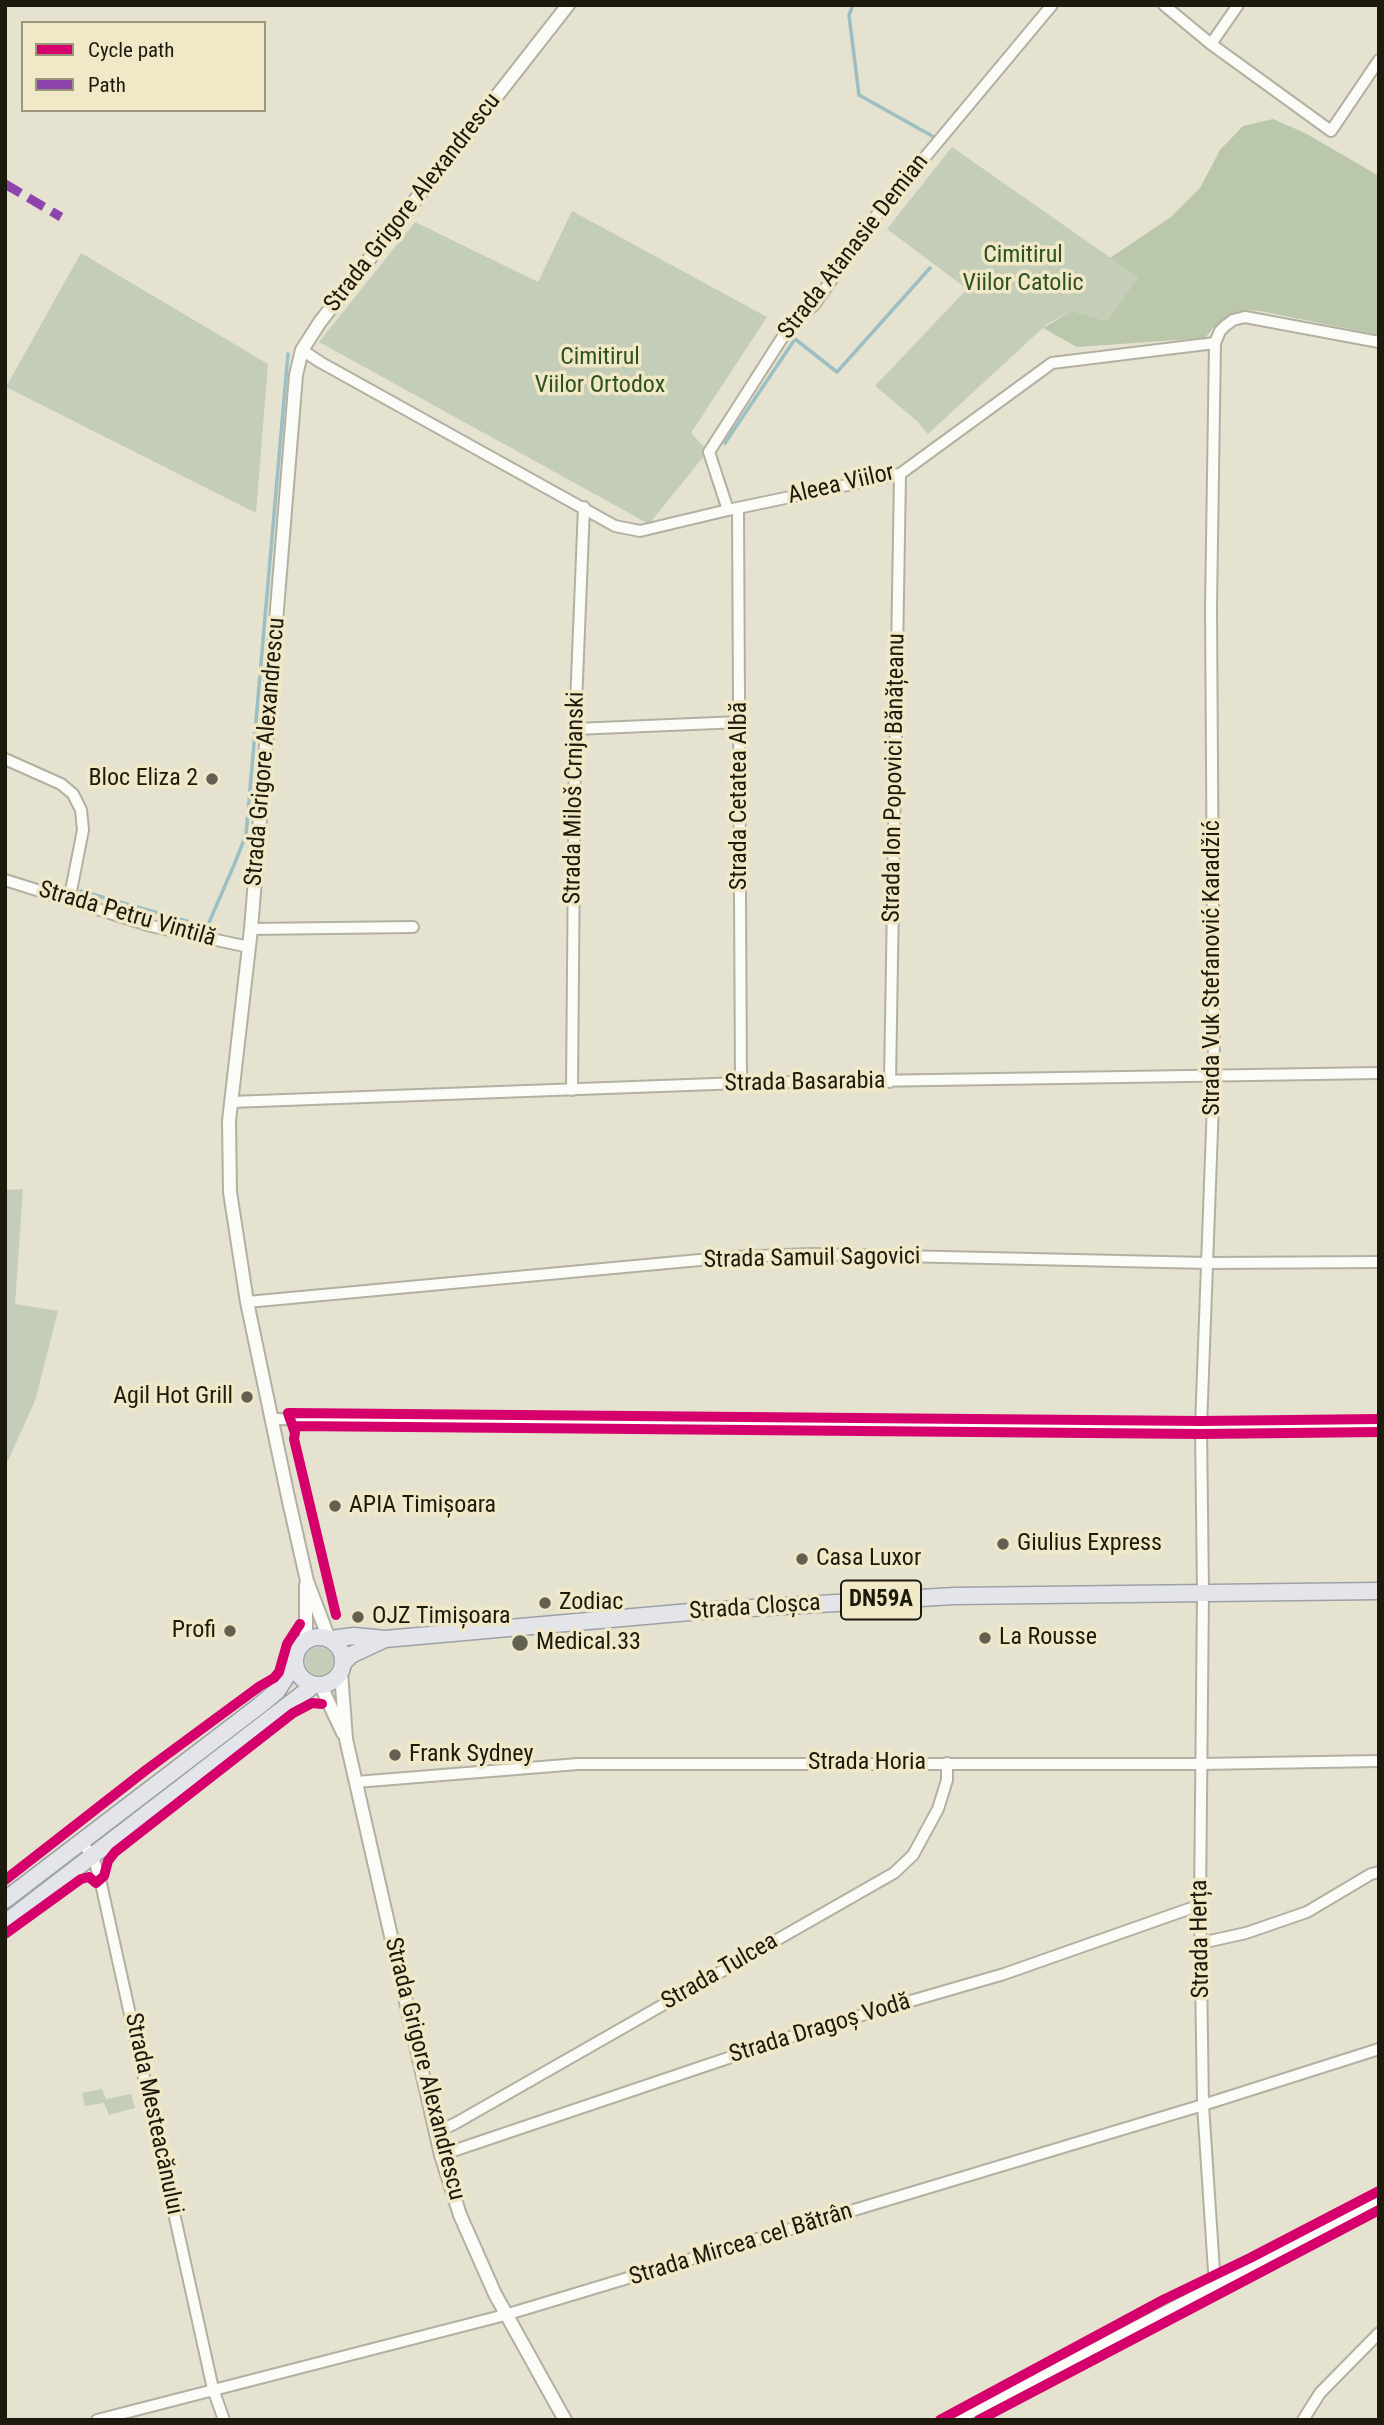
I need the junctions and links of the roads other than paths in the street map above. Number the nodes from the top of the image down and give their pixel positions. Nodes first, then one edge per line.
1 (568, 5) edge
2 (1052, 5) edge
3 (1164, 5) edge
4 (1238, 5) edge
5 (1211, 44) junction
6 (1379, 60) edge
7 (1379, 342) edge
8 (1215, 343) junction
9 (302, 350) junction
10 (900, 474) junction
11 (584, 507) junction
12 (733, 509) junction
13 (740, 722) junction
14 (575, 729) junction
15 (5, 760) edge
16 (5, 880) edge
17 (69, 901) junction
18 (413, 928) dead end
19 (251, 929) junction
20 (249, 947) junction
21 (1379, 1073) edge
22 (1214, 1076) junction
23 (890, 1082) junction
24 (741, 1083) junction
25 (572, 1090) junction
26 (231, 1102) junction
27 (1208, 1262) junction
28 (1379, 1262) edge
29 (247, 1302) junction
30 (271, 1419) junction
31 (1379, 1425) edge
32 (1201, 1427) junction
33 (307, 1581) junction
34 (1379, 1591) edge
35 (1203, 1592) junction
36 (330, 1639) junction
37 (385, 1639) junction
38 (306, 1640) junction
39 (295, 1663) junction
40 (342, 1668) junction
41 (317, 1685) junction
42 (346, 1739) junction
43 (1379, 1761) edge
44 (947, 1763) junction
45 (1201, 1764) junction
46 (356, 1782) junction
47 (82, 1843) junction
48 (93, 1857) junction
49 (1379, 1872) edge
50 (5, 1900) edge
51 (1200, 1905) junction
52 (5, 1923) edge
53 (1201, 1943) junction
54 (1379, 2049) edge
55 (1203, 2105) junction
56 (435, 2133) junction
57 (440, 2155) junction
58 (1379, 2200) edge
59 (1215, 2286) junction
60 (505, 2315) junction
61 (1379, 2333) edge
62 (213, 2389) junction
63 (97, 2420) edge
64 (224, 2420) edge
65 (565, 2420) edge
66 (957, 2420) edge
67 (1303, 2420) edge

1 - 9 street, Strada Grigore Alexandrescu
2 - 12 street, Strada Atanasie Demian
3 - 5 street
4 - 5 street
5 - 6 street
7 - 8 street
8 - 10 street, Aleea Viilor
8 - 22 street, Strada Vuk Stefanović Karadžić
9 - 11 street, Aleea Viilor
9 - 19 street, Strada Grigore Alexandrescu
10 - 12 street, Aleea Viilor
10 - 23 street, Strada Ion Popovici Bănățeanu
11 - 12 street, Aleea Viilor
11 - 14 street, Strada Miloš Crnjanski
12 - 13 street, Strada Cetatea Albă
13 - 14 street
13 - 24 street, Strada Cetatea Albă
14 - 25 street, Strada Miloš Crnjanski
15 - 17 street
16 - 17 street, Strada Petru Vintilă
17 - 20 street, Strada Petru Vintilă
18 - 19 street
19 - 20 street, Strada Grigore Alexandrescu
20 - 26 street, Strada Grigore Alexandrescu
21 - 22 street, Strada Basarabia
22 - 23 street, Strada Basarabia
22 - 27 street, Strada Vuk Stefanović Karadžić
23 - 24 street, Strada Basarabia
24 - 25 street, Strada Basarabia
25 - 26 street, Strada Basarabia
26 - 29 street, Strada Grigore Alexandrescu
27 - 28 street, Strada Samuil Sagovici
27 - 29 street, Strada Samuil Sagovici
27 - 32 street, Strada Vuk Stefanović Karadžić
29 - 30 street, Strada Grigore Alexandrescu
30 - 32 street
30 - 33 street, Strada Grigore Alexandrescu
31 - 32 street
32 - 35 street, Strada Vuk Stefanović Karadžić
33 - 36 street, Strada Grigore Alexandrescu
33 - 38 street, Strada Grigore Alexandrescu
34 - 35 main road, Strada Cloșca / DN59A
35 - 37 main road, Strada Cloșca / DN59A
35 - 45 street, Strada Herța
36 - 37 main road, Strada Cloșca / DN59A
36 - 38 main road, DN59A
36 - 40 main road
37 - 40 main road, Strada Cloșca / DN59A
38 - 39 main road
39 - 41 main road
39 - 47 main road
40 - 41 main road, DN59A
40 - 42 street, Strada Grigore Alexandrescu
41 - 42 street, Strada Grigore Alexandrescu
41 - 48 main road, DN59A
42 - 46 street, Strada Grigore Alexandrescu
43 - 45 street, Strada Horia
44 - 45 street, Strada Horia
44 - 46 street, Strada Horia
44 - 56 street, Strada Tulcea
45 - 51 street, Strada Herța
46 - 56 street, Strada Grigore Alexandrescu
47 - 48 street, Strada Mesteacănului
47 - 50 main road
48 - 52 main road, DN59A
48 - 62 street, Strada Mesteacănului
49 - 53 street
51 - 53 street, Strada Herța
51 - 57 street, Strada Dragoș Vodă
53 - 55 street, Strada Herța
54 - 55 street, Strada Mircea cel Bătrân
55 - 59 street, Strada Herța
55 - 60 street, Strada Mircea cel Bătrân
56 - 57 street, Strada Grigore Alexandrescu
57 - 60 street, Strada Grigore Alexandrescu
58 - 59 street
59 - 66 street
60 - 62 street, Strada Mircea cel Bătrân
60 - 65 street, Strada Grigore Alexandrescu
61 - 67 street
62 - 63 street, Strada Mircea cel Bătrân
62 - 64 street, Strada Mesteacănului

